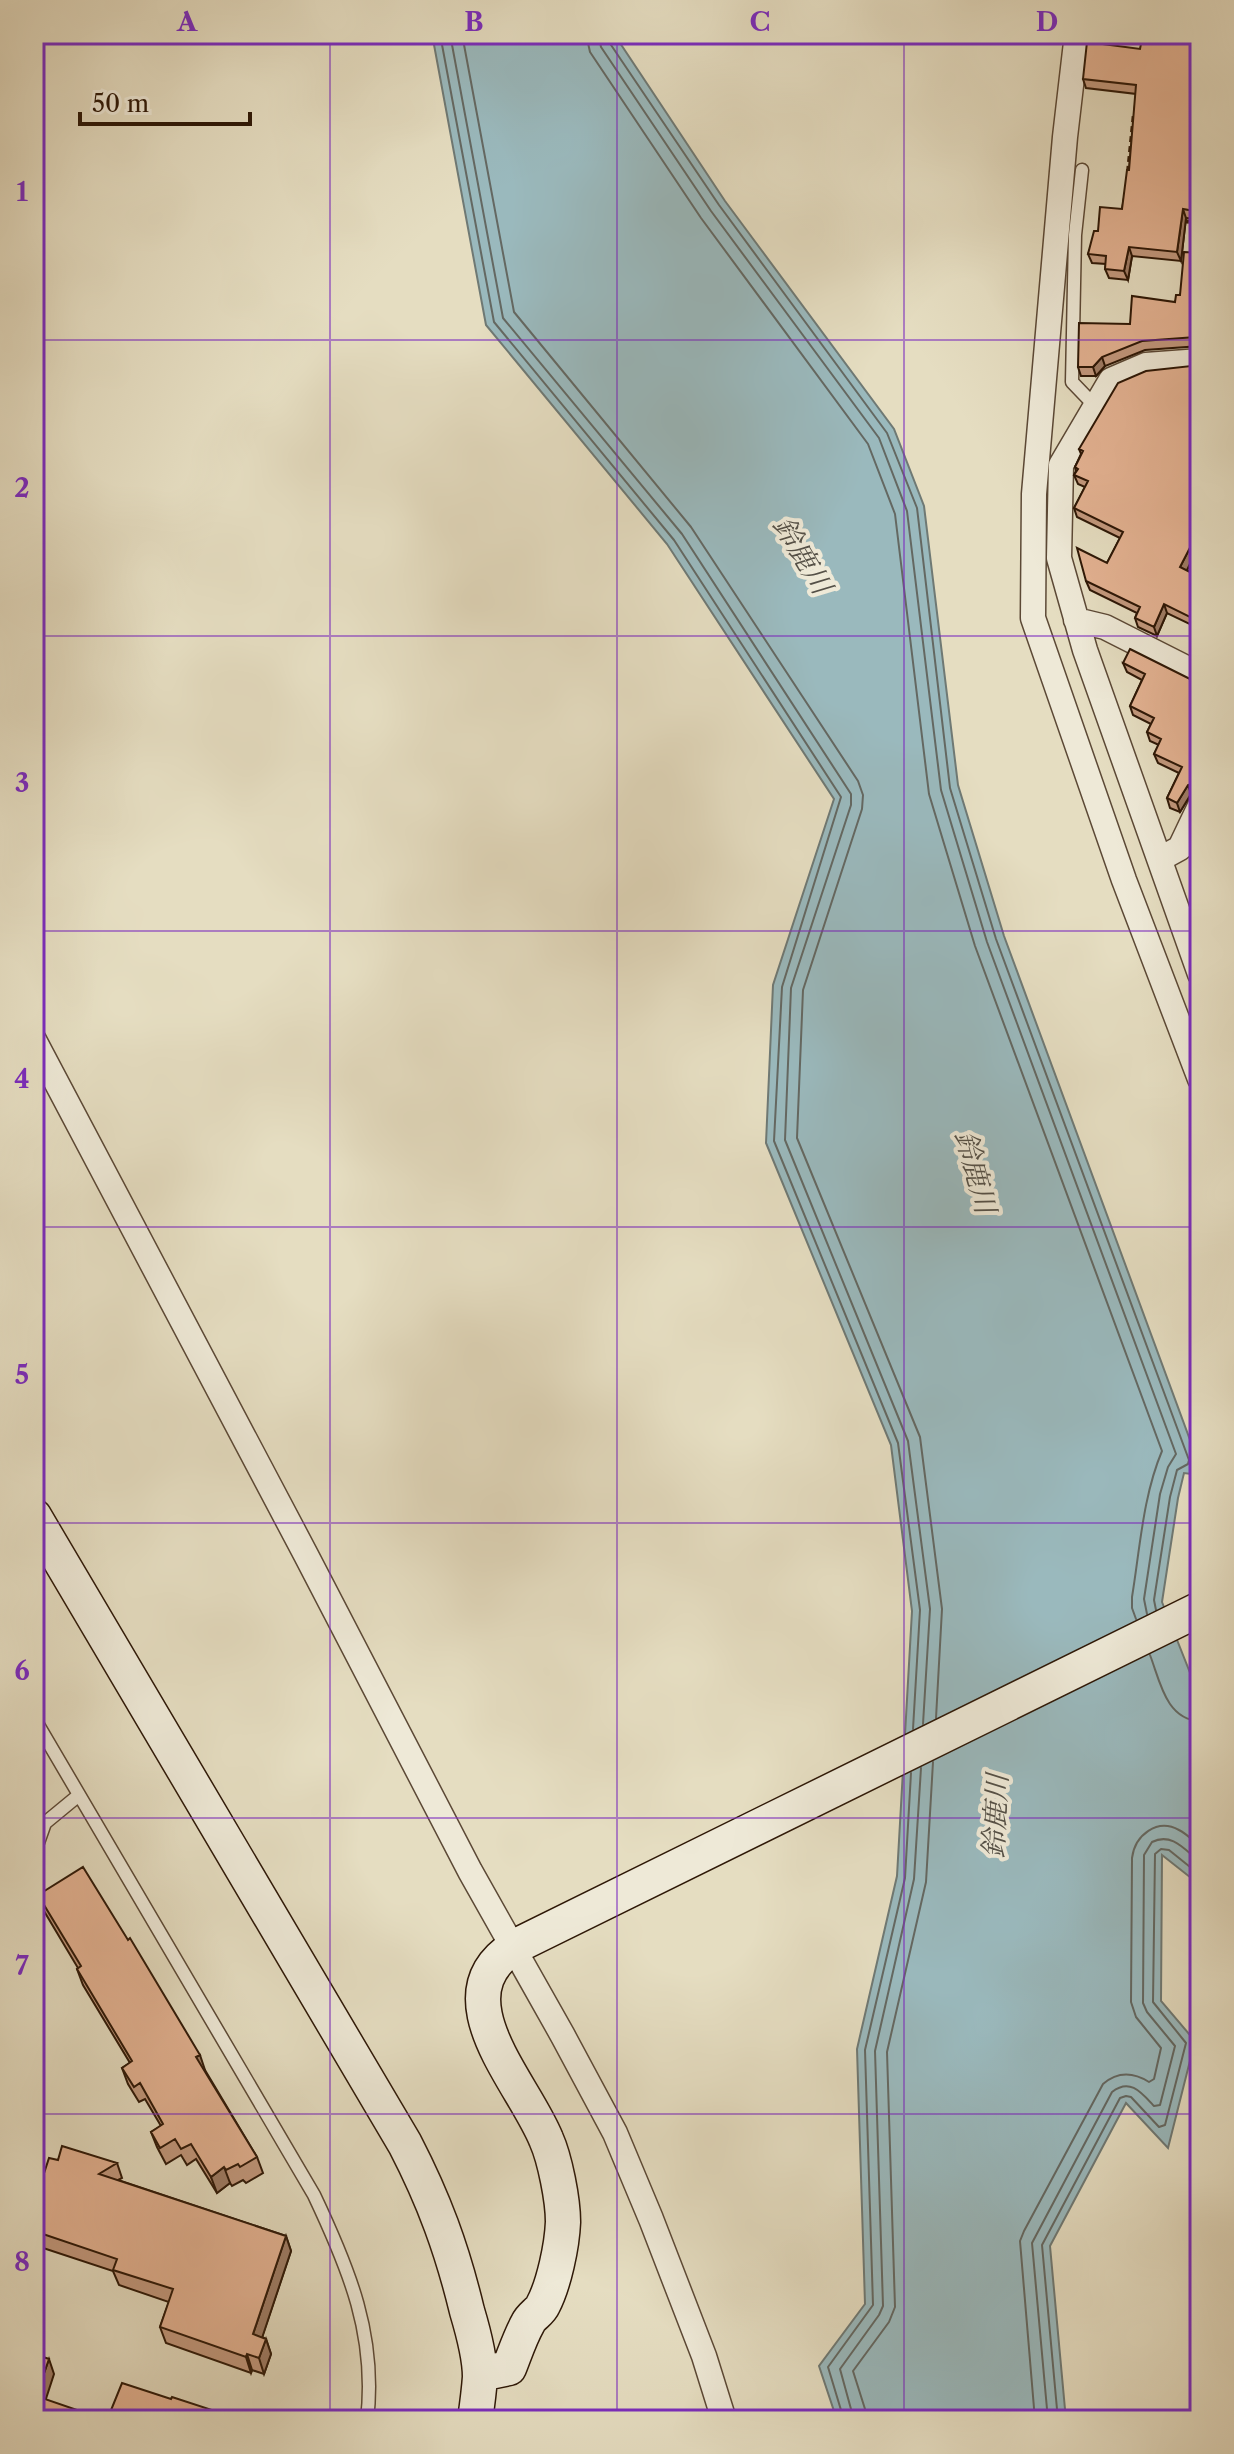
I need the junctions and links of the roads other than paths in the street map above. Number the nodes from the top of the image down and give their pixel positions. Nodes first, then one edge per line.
1 (1077, 34) edge
2 (1082, 170) dead end
3 (1200, 361) edge
4 (1096, 407) junction
5 (1076, 620) junction
6 (1200, 675) edge
7 (1200, 806) edge
8 (1160, 859) junction
9 (1200, 974) edge
10 (34, 1040) edge
11 (1200, 1079) edge
12 (34, 1516) edge
13 (1200, 1609) edge
14 (34, 1718) edge
15 (79, 1795) junction
16 (34, 1854) edge
17 (519, 1945) junction
18 (480, 2374) junction
19 (367, 2420) edge
20 (475, 2420) edge
21 (724, 2420) edge

1 - 11 street
2 - 4 lane
3 - 4 street
4 - 5 street
5 - 6 street
5 - 8 street
7 - 8 street
8 - 9 street
10 - 17 street
12 - 18 street
13 - 17 street
14 - 15 lane
15 - 16 lane
15 - 19 lane
17 - 18 street
17 - 21 street
18 - 20 street

